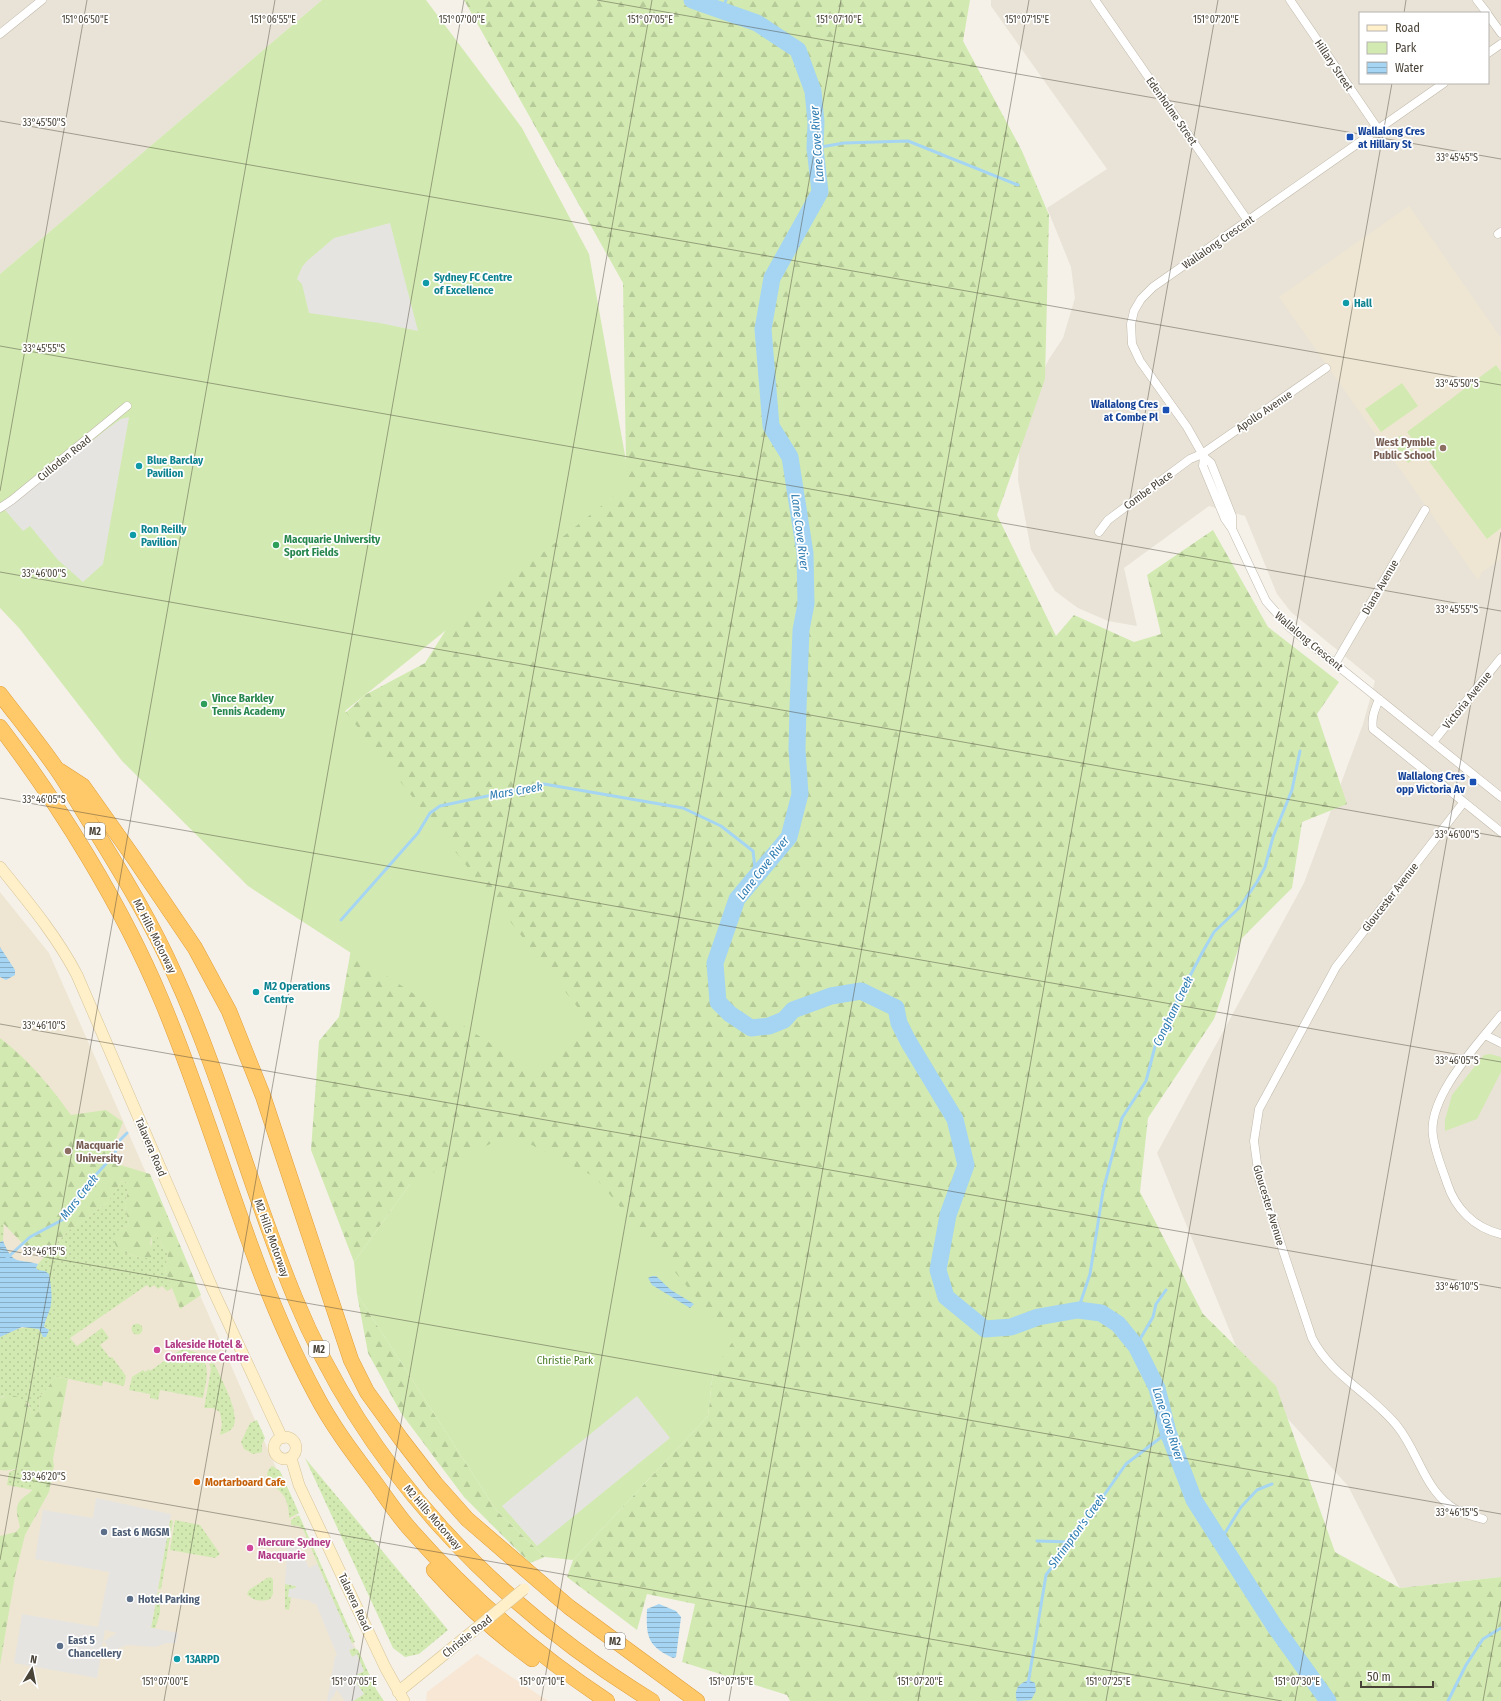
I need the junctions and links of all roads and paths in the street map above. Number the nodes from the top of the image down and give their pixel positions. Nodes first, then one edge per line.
1 (42, 0) edge
2 (1095, 0) edge
3 (1290, 0) edge
4 (1478, 0) edge
5 (1486, 12) edge
6 (1489, 17) edge
7 (0, 34) edge
8 (1501, 34) edge
9 (1501, 44) edge
10 (1489, 52) edge
11 (1443, 84) edge
12 (1378, 130) junction
13 (1248, 221) junction
14 (1326, 368) dead end
15 (127, 406) dead end
16 (1202, 455) junction
17 (0, 508) edge
18 (1425, 510) dead end
19 (1099, 532) dead end
20 (1501, 658) edge
21 (1335, 664) junction
22 (0, 694) edge
23 (1380, 699) junction
24 (0, 726) edge
25 (1433, 742) junction
26 (56, 768) junction
27 (1501, 797) edge
28 (1463, 803) junction
29 (1501, 832) edge
30 (0, 867) edge
31 (1501, 1015) edge
32 (1485, 1035) junction
33 (1501, 1043) edge
34 (1501, 1234) edge
35 (282, 1438) junction
36 (291, 1458) junction
37 (370, 1476) junction
38 (1483, 1519) dead end
39 (536, 1579) junction
40 (401, 1697) edge
41 (590, 1701) edge
42 (607, 1701) edge
43 (652, 1701) edge
44 (697, 1701) edge

1 - 7 street
2 - 13 street, Edenholme Street
3 - 12 street, Hillary Street
4 - 5 street
6 - 8 street
9 - 10 street
11 - 12 street, Wallalong Crescent
12 - 13 street, Wallalong Crescent
13 - 16 street, Wallalong Crescent
14 - 16 street, Apollo Avenue
15 - 17 street, Culloden Road
16 - 19 street, Combe Place
16 - 21 street, Wallalong Crescent
18 - 21 street, Diana Avenue
20 - 25 street, Victoria Avenue
21 - 23 street, Wallalong Crescent
22 - 26 highway, M2 Hills Motorway / M2
23 - 25 street, Wallalong Crescent
23 - 28 street
24 - 37 highway, M2 Hills Motorway / M2
25 - 27 street, Wallalong Crescent
26 - 39 highway, M2
26 - 43 highway, M2 Hills Motorway / M2
28 - 29 street
28 - 38 street, Gloucester Avenue
30 - 35 street, Talavera Road
31 - 32 street
32 - 33 street
32 - 34 street
35 - 36 street
35 - 36 street
36 - 40 street, Talavera Road
37 - 41 highway, M2
37 - 42 highway, M2 Hills Motorway / M2
39 - 40 street, Christie Road, bridge
39 - 44 highway, M2

